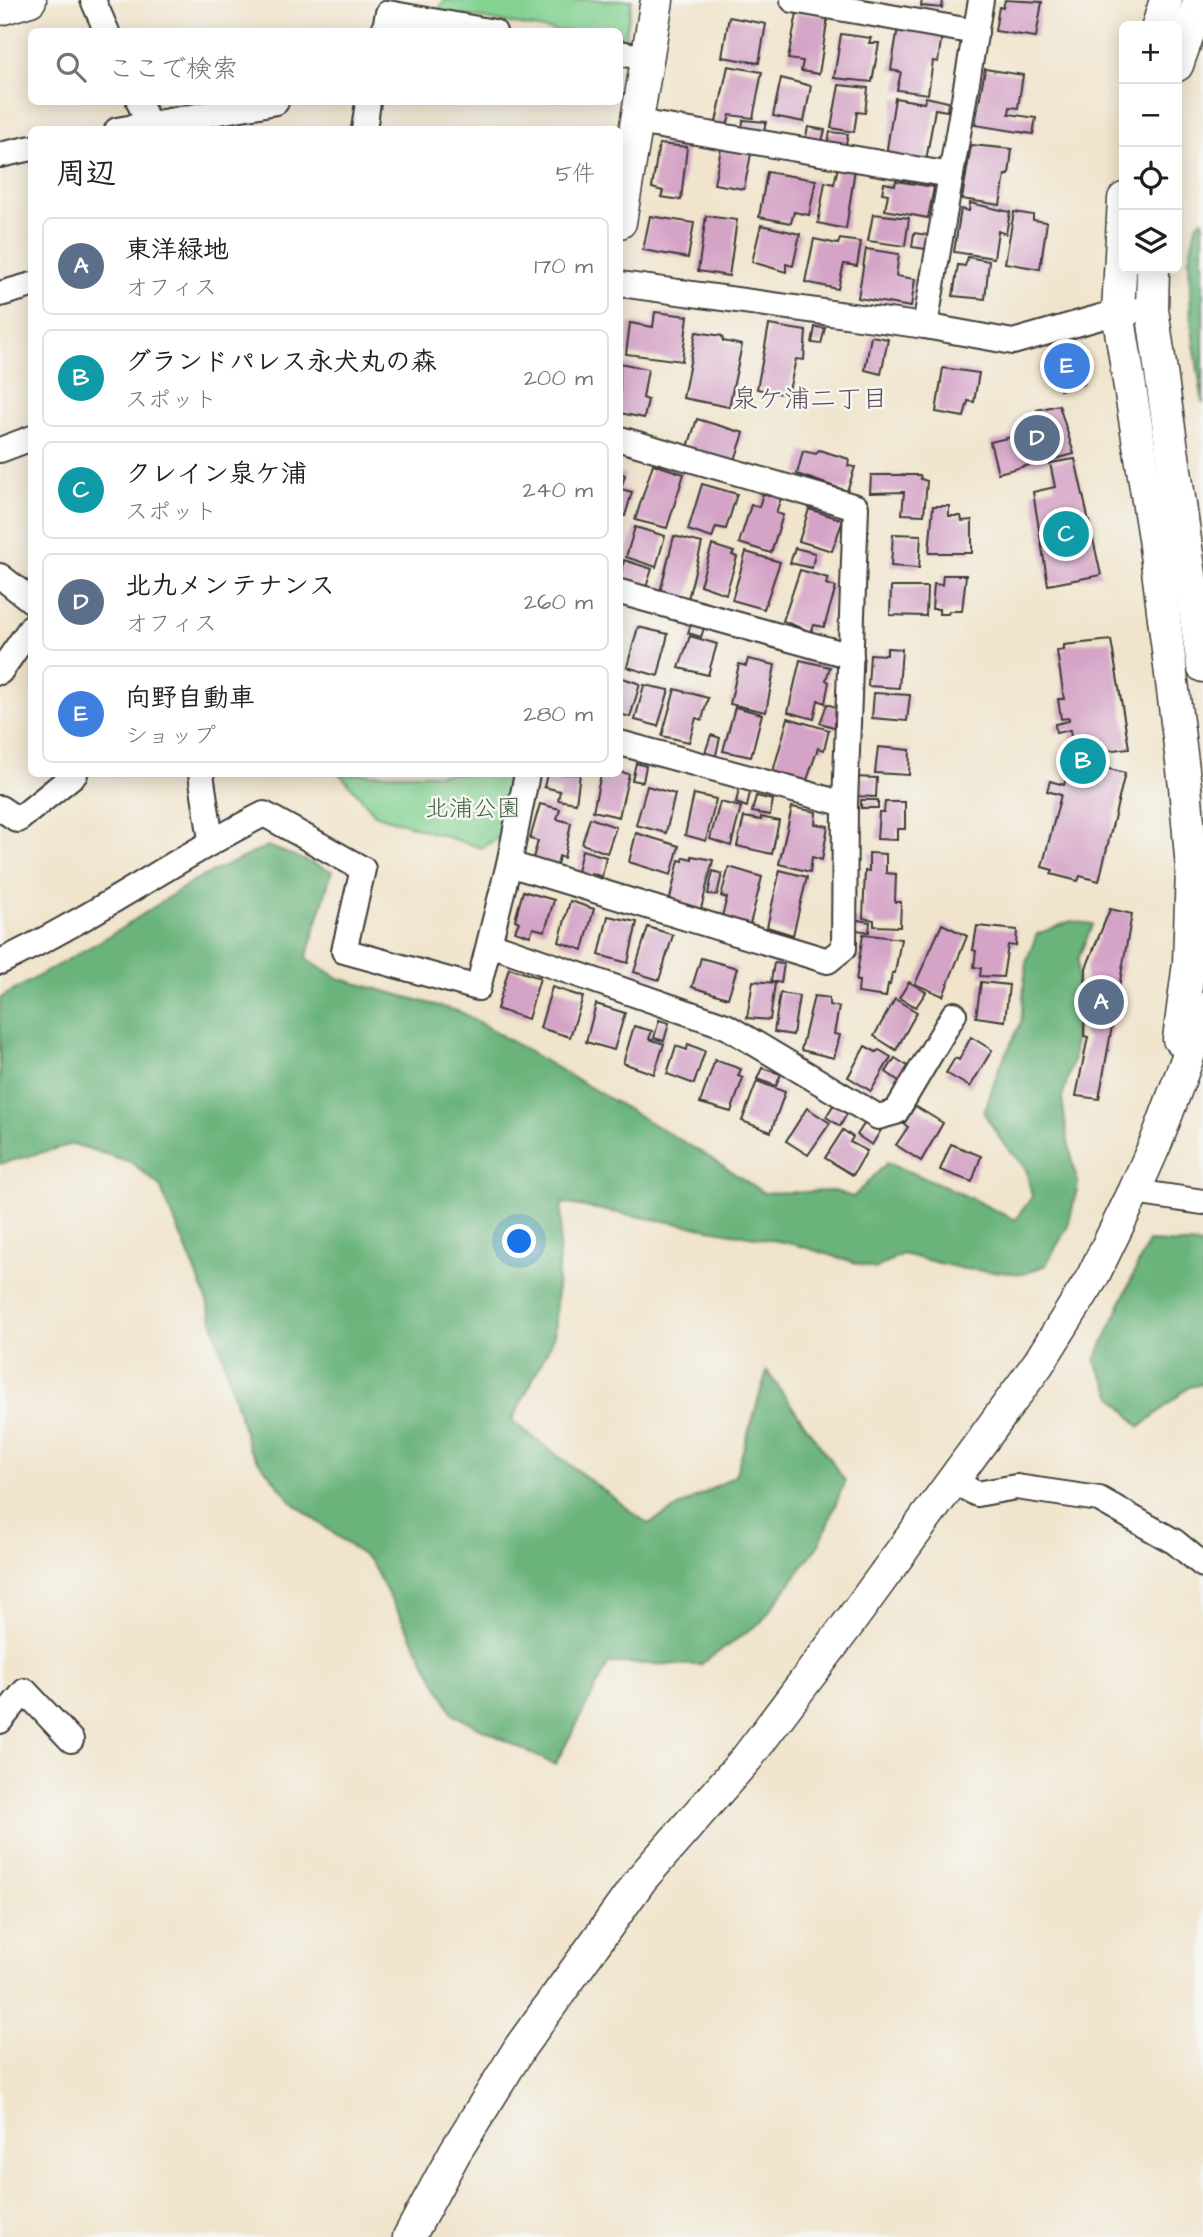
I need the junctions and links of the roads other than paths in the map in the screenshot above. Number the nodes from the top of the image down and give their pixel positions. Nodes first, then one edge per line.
1 (30, 0) edge
2 (93, 0) edge
3 (657, 0) edge
4 (793, 0) edge
5 (981, 0) edge
6 (1166, 0) edge
7 (1200, 0) edge
8 (0, 9) edge
9 (1159, 21) edge
10 (105, 28) edge
11 (385, 28) edge
12 (472, 28) edge
13 (976, 32) junction
14 (1182, 51) edge
15 (633, 56) edge
16 (251, 105) edge
17 (368, 105) edge
18 (145, 118) edge
19 (637, 122) junction
20 (126, 126) edge
21 (365, 126) edge
22 (28, 149) edge
23 (0, 155) edge
24 (951, 175) junction
25 (623, 204) edge
26 (1123, 210) edge
27 (1153, 273) edge
28 (623, 284) edge
29 (28, 286) edge
30 (0, 294) edge
31 (1152, 309) junction
32 (1118, 312) junction
33 (925, 326) junction
34 (28, 440) edge
35 (623, 440) edge
36 (0, 450) edge
37 (0, 576) edge
38 (623, 593) edge
39 (28, 598) edge
40 (28, 632) edge
41 (851, 656) junction
42 (1203, 666) edge
43 (0, 672) edge
44 (623, 744) edge
45 (71, 777) edge
46 (201, 777) edge
47 (526, 777) edge
48 (845, 804) junction
49 (0, 808) edge
50 (211, 840) junction
51 (509, 864) junction
52 (490, 944) junction
53 (0, 962) edge
54 (1203, 1009) edge
55 (954, 1014) dead end
56 (1157, 1140) junction
57 (1134, 1192) junction
58 (1203, 1202) edge
59 (953, 1481) junction
60 (1203, 1565) edge
61 (0, 1721) edge
62 (71, 1740) dead end
63 (409, 2237) edge

1 - 8 street
2 - 10 street
3 - 15 street
4 - 13 street
5 - 13 street
6 - 9 street
7 - 14 street
11 - 12 street
13 - 24 street
15 - 19 street
16 - 18 street
17 - 21 street
18 - 20 street
19 - 24 street
19 - 25 street
22 - 23 street
24 - 33 street
26 - 32 street
27 - 31 street
28 - 33 street
29 - 30 street
31 - 32 street
31 - 42 street
32 - 33 street
32 - 56 street
34 - 36 street
35 - 41 street
37 - 39 street
38 - 41 street
40 - 43 street
41 - 48 street
44 - 48 street
45 - 49 street
46 - 50 street
47 - 51 street
48 - 51 street
50 - 52 street
50 - 53 street
51 - 52 street
52 - 55 street
54 - 56 street
56 - 57 street
57 - 58 street
57 - 59 street
59 - 60 street
59 - 63 street
61 - 62 street

